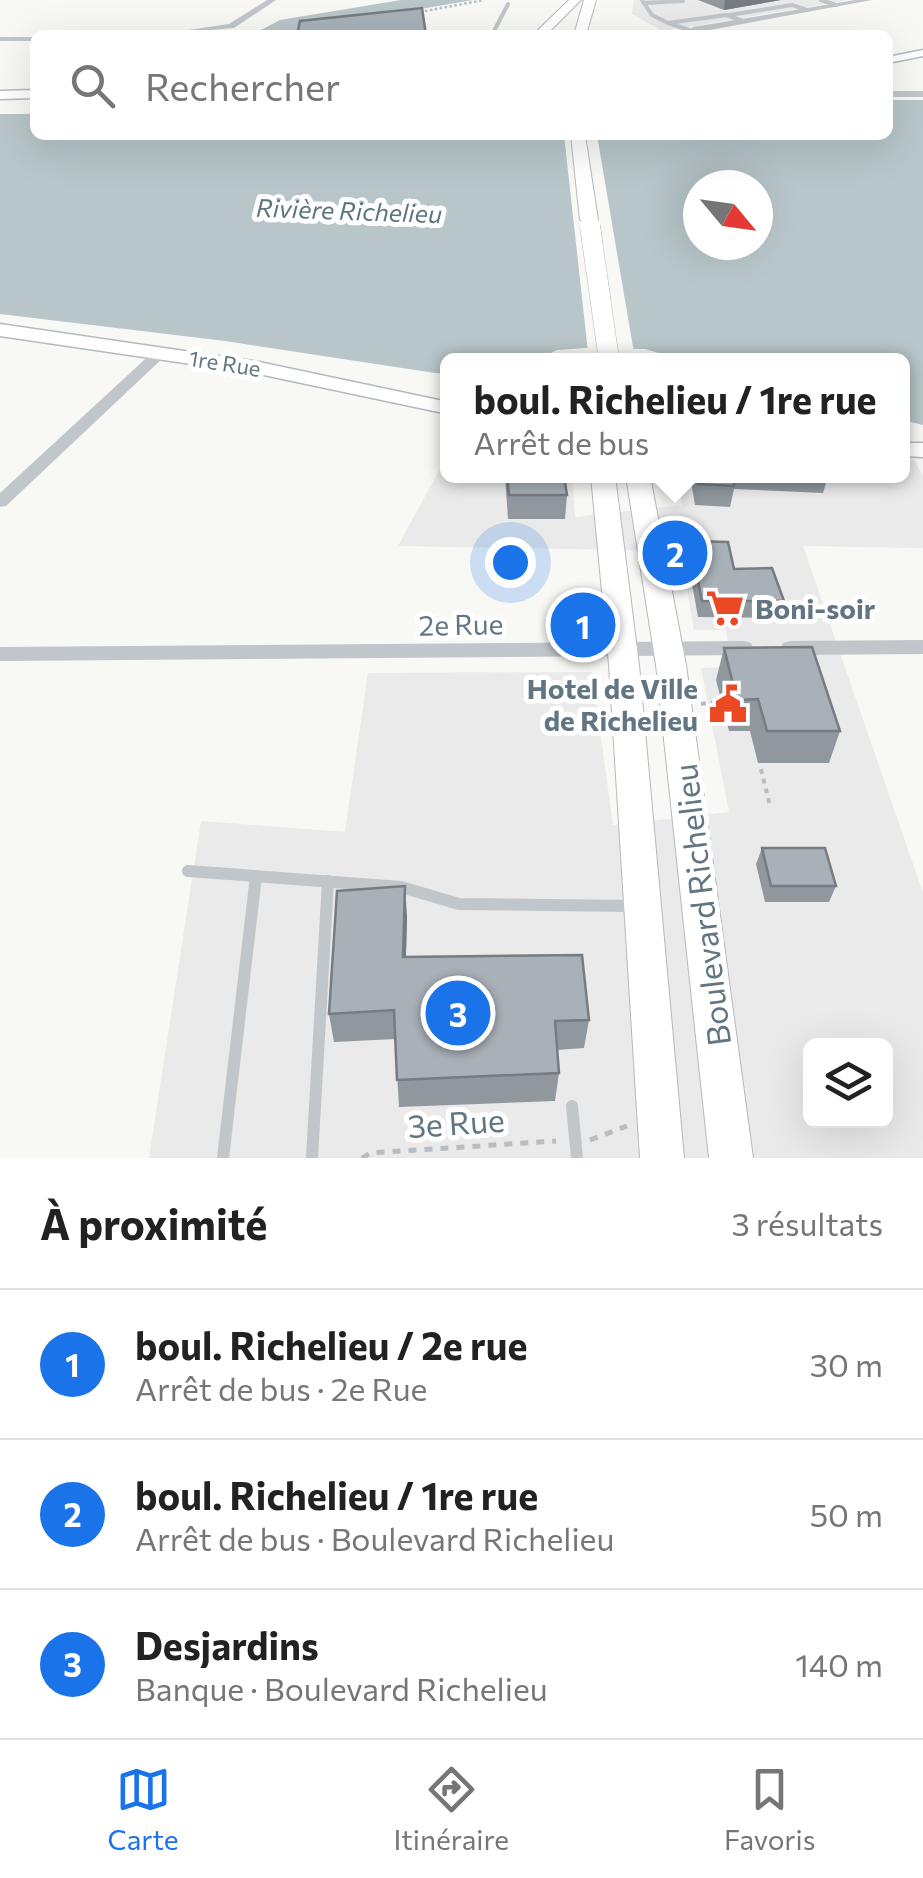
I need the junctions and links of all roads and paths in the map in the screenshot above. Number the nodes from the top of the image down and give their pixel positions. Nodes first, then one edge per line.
1 (272, 0) edge
2 (484, 0) edge
3 (575, 0) edge
4 (684, 0) edge
5 (780, 0) edge
6 (821, 0) edge
7 (868, 0) edge
8 (643, 1) edge
9 (508, 4) dead end
10 (588, 5) edge
11 (792, 5) junction
12 (836, 5) junction
13 (766, 9) junction
14 (807, 10) junction
15 (412, 13) edge
16 (781, 14) junction
17 (726, 15) junction
18 (742, 21) junction
19 (668, 23) junction
20 (208, 30) edge
21 (495, 30) edge
22 (544, 30) edge
23 (566, 30) edge
24 (581, 30) edge
25 (598, 30) edge
26 (683, 30) edge
27 (697, 30) edge
28 (0, 39) edge
29 (30, 39) edge
30 (923, 53) edge
31 (893, 59) edge
32 (30, 94) edge
33 (893, 94) edge
34 (923, 94) edge
35 (0, 95) edge
36 (579, 140) edge
37 (0, 330) edge
38 (160, 353) junction
39 (608, 353) edge
40 (440, 406) edge
41 (604, 483) edge
42 (641, 483) edge
43 (0, 502) edge
44 (923, 646) edge
45 (668, 649) junction
46 (623, 650) junction
47 (0, 654) edge
48 (720, 692) dead end
49 (701, 704) dead end
50 (761, 768) dead end
51 (770, 806) dead end
52 (188, 871) dead end
53 (256, 876) junction
54 (328, 881) junction
55 (645, 906) junction
56 (572, 1106) dead end
57 (629, 1125) dead end
58 (595, 1140) dead end
59 (554, 1142) dead end
60 (224, 1158) edge
61 (312, 1158) edge
62 (362, 1158) edge
63 (577, 1158) edge
64 (662, 1158) edge
65 (731, 1158) edge

1 - 20 street
2 - 15 path
3 - 22 main road
3 - 23 main road
4 - 8 lane
5 - 11 lane
6 - 12 lane
7 - 12 street
8 - 19 lane
9 - 21 lane
10 - 24 main road
10 - 25 main road
11 - 13 lane
11 - 14 lane
12 - 14 street
13 - 16 lane
13 - 17 lane
14 - 16 street
16 - 18 street
17 - 18 lane
17 - 19 lane
18 - 27 street
19 - 26 lane
28 - 29 street
30 - 31 street
32 - 35 street
33 - 34 street
36 - 39 main road, bridge
37 - 38 street, 1re Rue
38 - 40 street, 1re Rue
38 - 43 street
41 - 46 main road, Boulevard Richelieu
42 - 45 main road, Boulevard Richelieu
44 - 45 street, 2e Rue
45 - 46 street, 2e Rue
45 - 65 main road, Boulevard Richelieu
46 - 47 street, 2e Rue
46 - 55 main road, Boulevard Richelieu
48 - 49 path
50 - 51 path
52 - 53 lane
53 - 54 lane
53 - 60 lane
54 - 55 lane
54 - 61 lane
55 - 64 main road, Boulevard Richelieu
56 - 63 lane
57 - 58 path
59 - 62 path, 3e Rue

